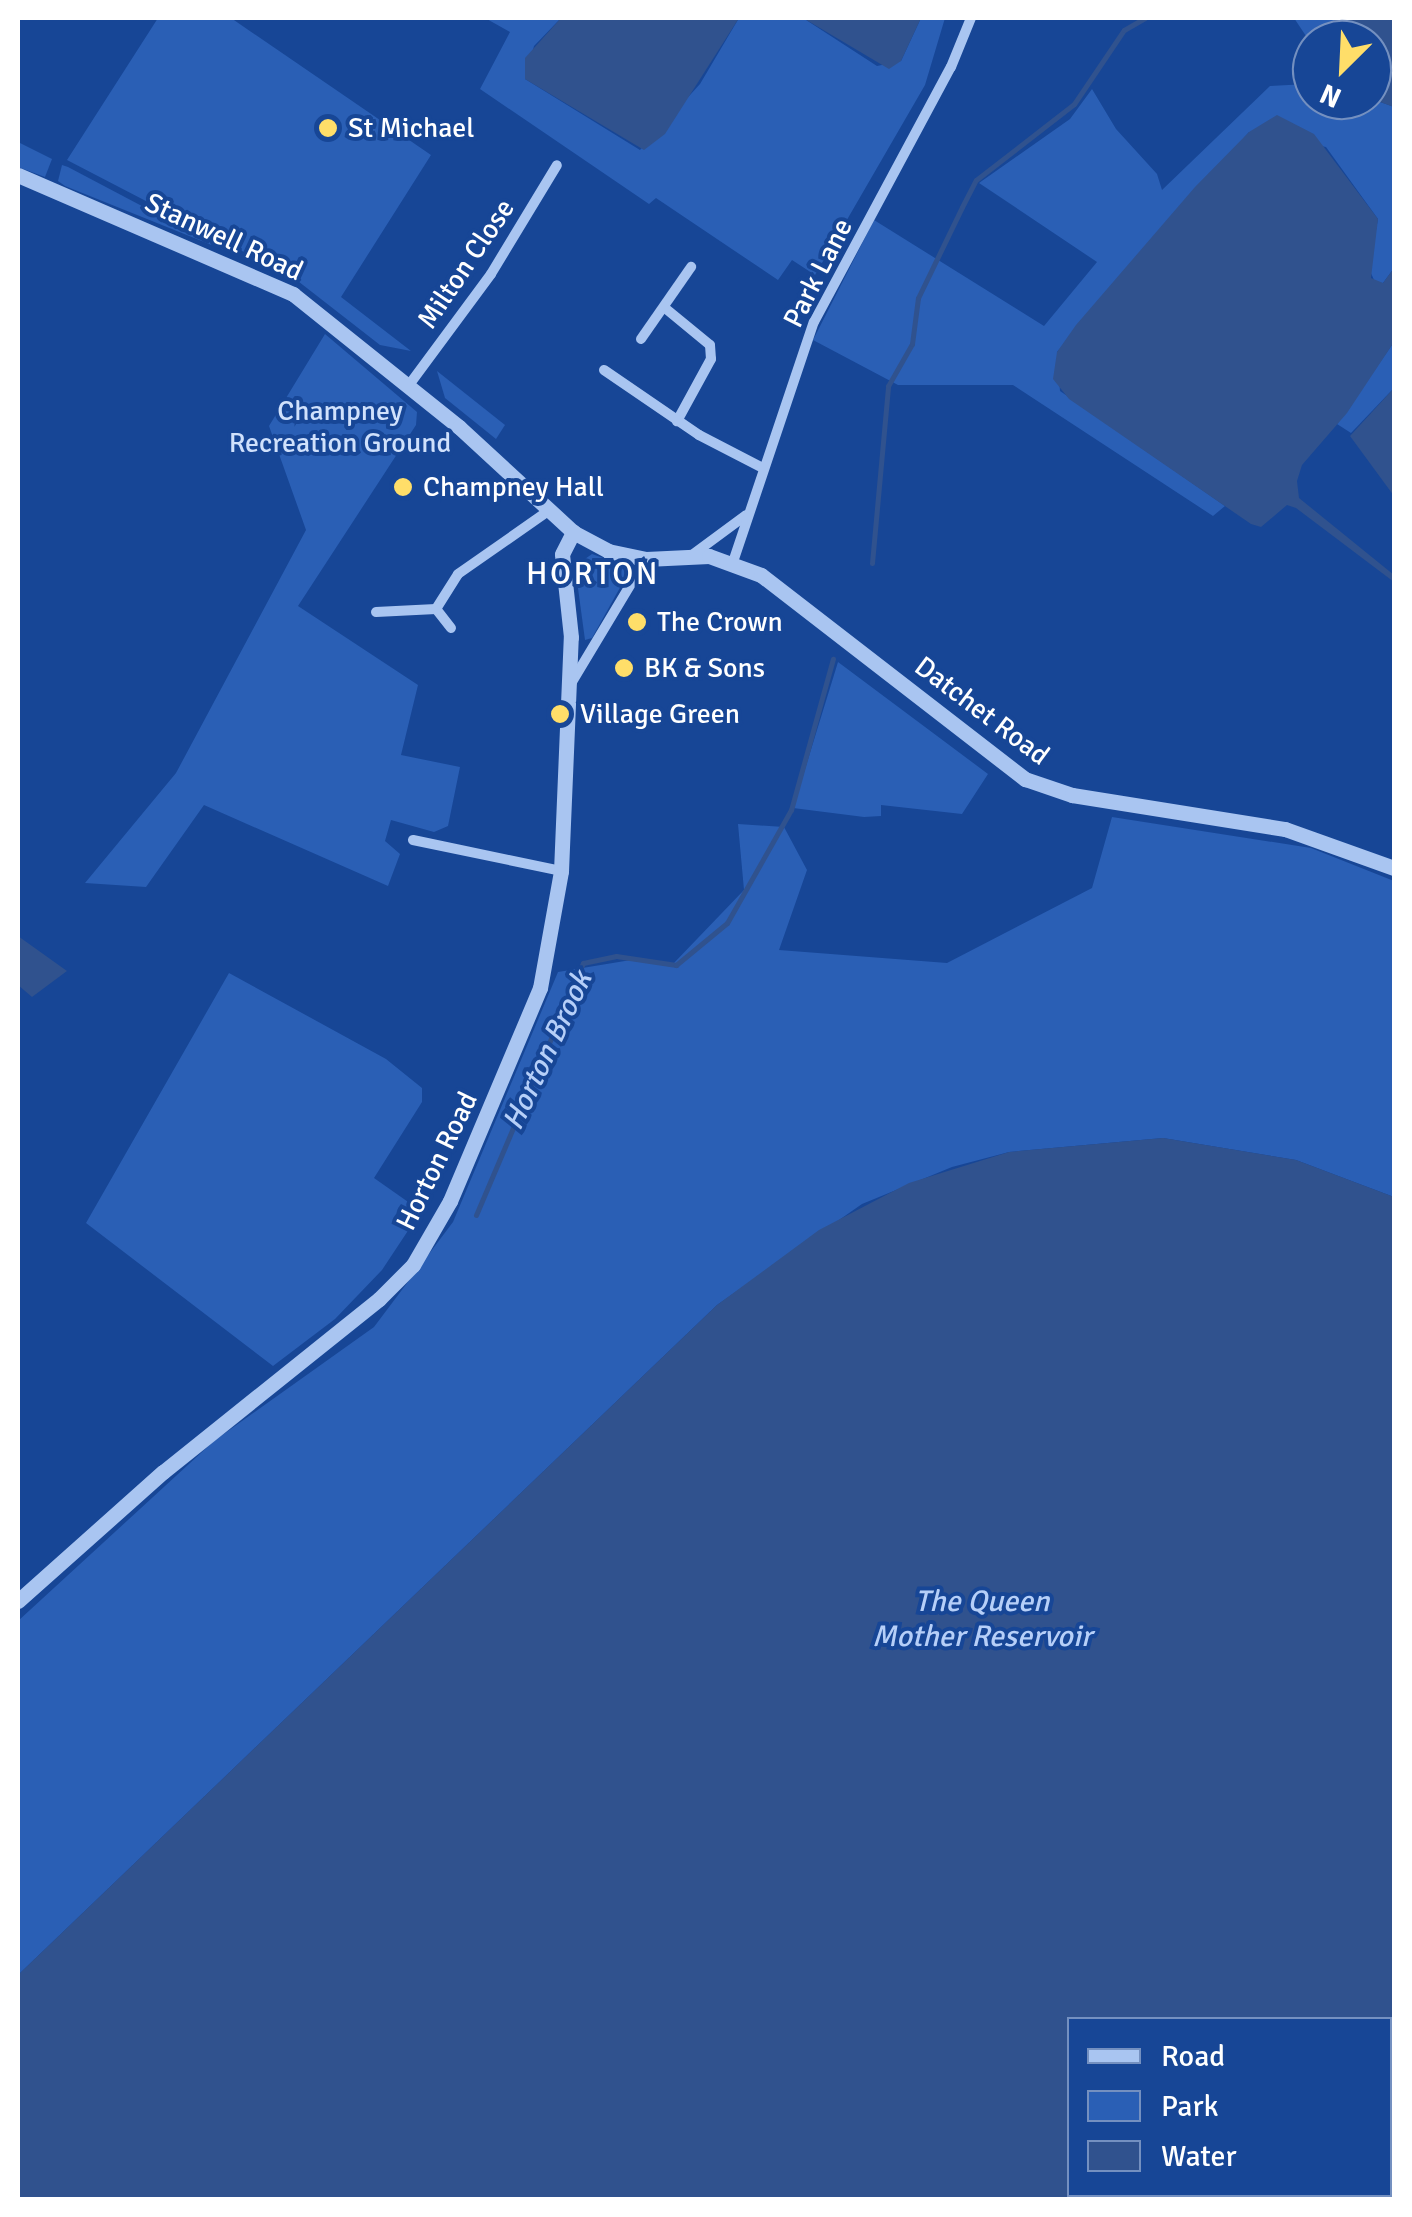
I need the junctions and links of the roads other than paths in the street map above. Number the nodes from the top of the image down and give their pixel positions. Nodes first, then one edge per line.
1 (970, 18) edge
2 (557, 165) dead end
3 (18, 175) edge
4 (690, 267) dead end
5 (665, 308) junction
6 (642, 339) dead end
7 (604, 370) dead end
8 (408, 384) junction
9 (676, 421) junction
10 (762, 468) junction
11 (547, 512) junction
12 (746, 516) junction
13 (572, 532) junction
14 (692, 555) junction
15 (646, 559) junction
16 (733, 562) junction
17 (436, 609) junction
18 (376, 612) dead end
19 (451, 628) dead end
20 (569, 688) junction
21 (413, 840) dead end
22 (1394, 868) edge
23 (560, 871) junction
24 (18, 1601) edge

1 - 10 street, Park Lane
2 - 8 street, Milton Close
3 - 8 street, Stanwell Road
4 - 5 street
5 - 6 street
5 - 9 street
7 - 9 street
8 - 11 street, Stanwell Road
9 - 10 street
10 - 12 street, Park Lane
11 - 13 street, Stanwell Road
11 - 17 street
12 - 14 street
12 - 16 street, Park Lane
13 - 15 street, Datchet Road
13 - 20 street, Horton Road
14 - 15 street, Datchet Road
14 - 16 street, Datchet Road
15 - 20 street, Horton Road
16 - 22 street, Datchet Road
17 - 18 street
17 - 19 street
20 - 23 street, Horton Road
21 - 23 street
23 - 24 street, Horton Road

